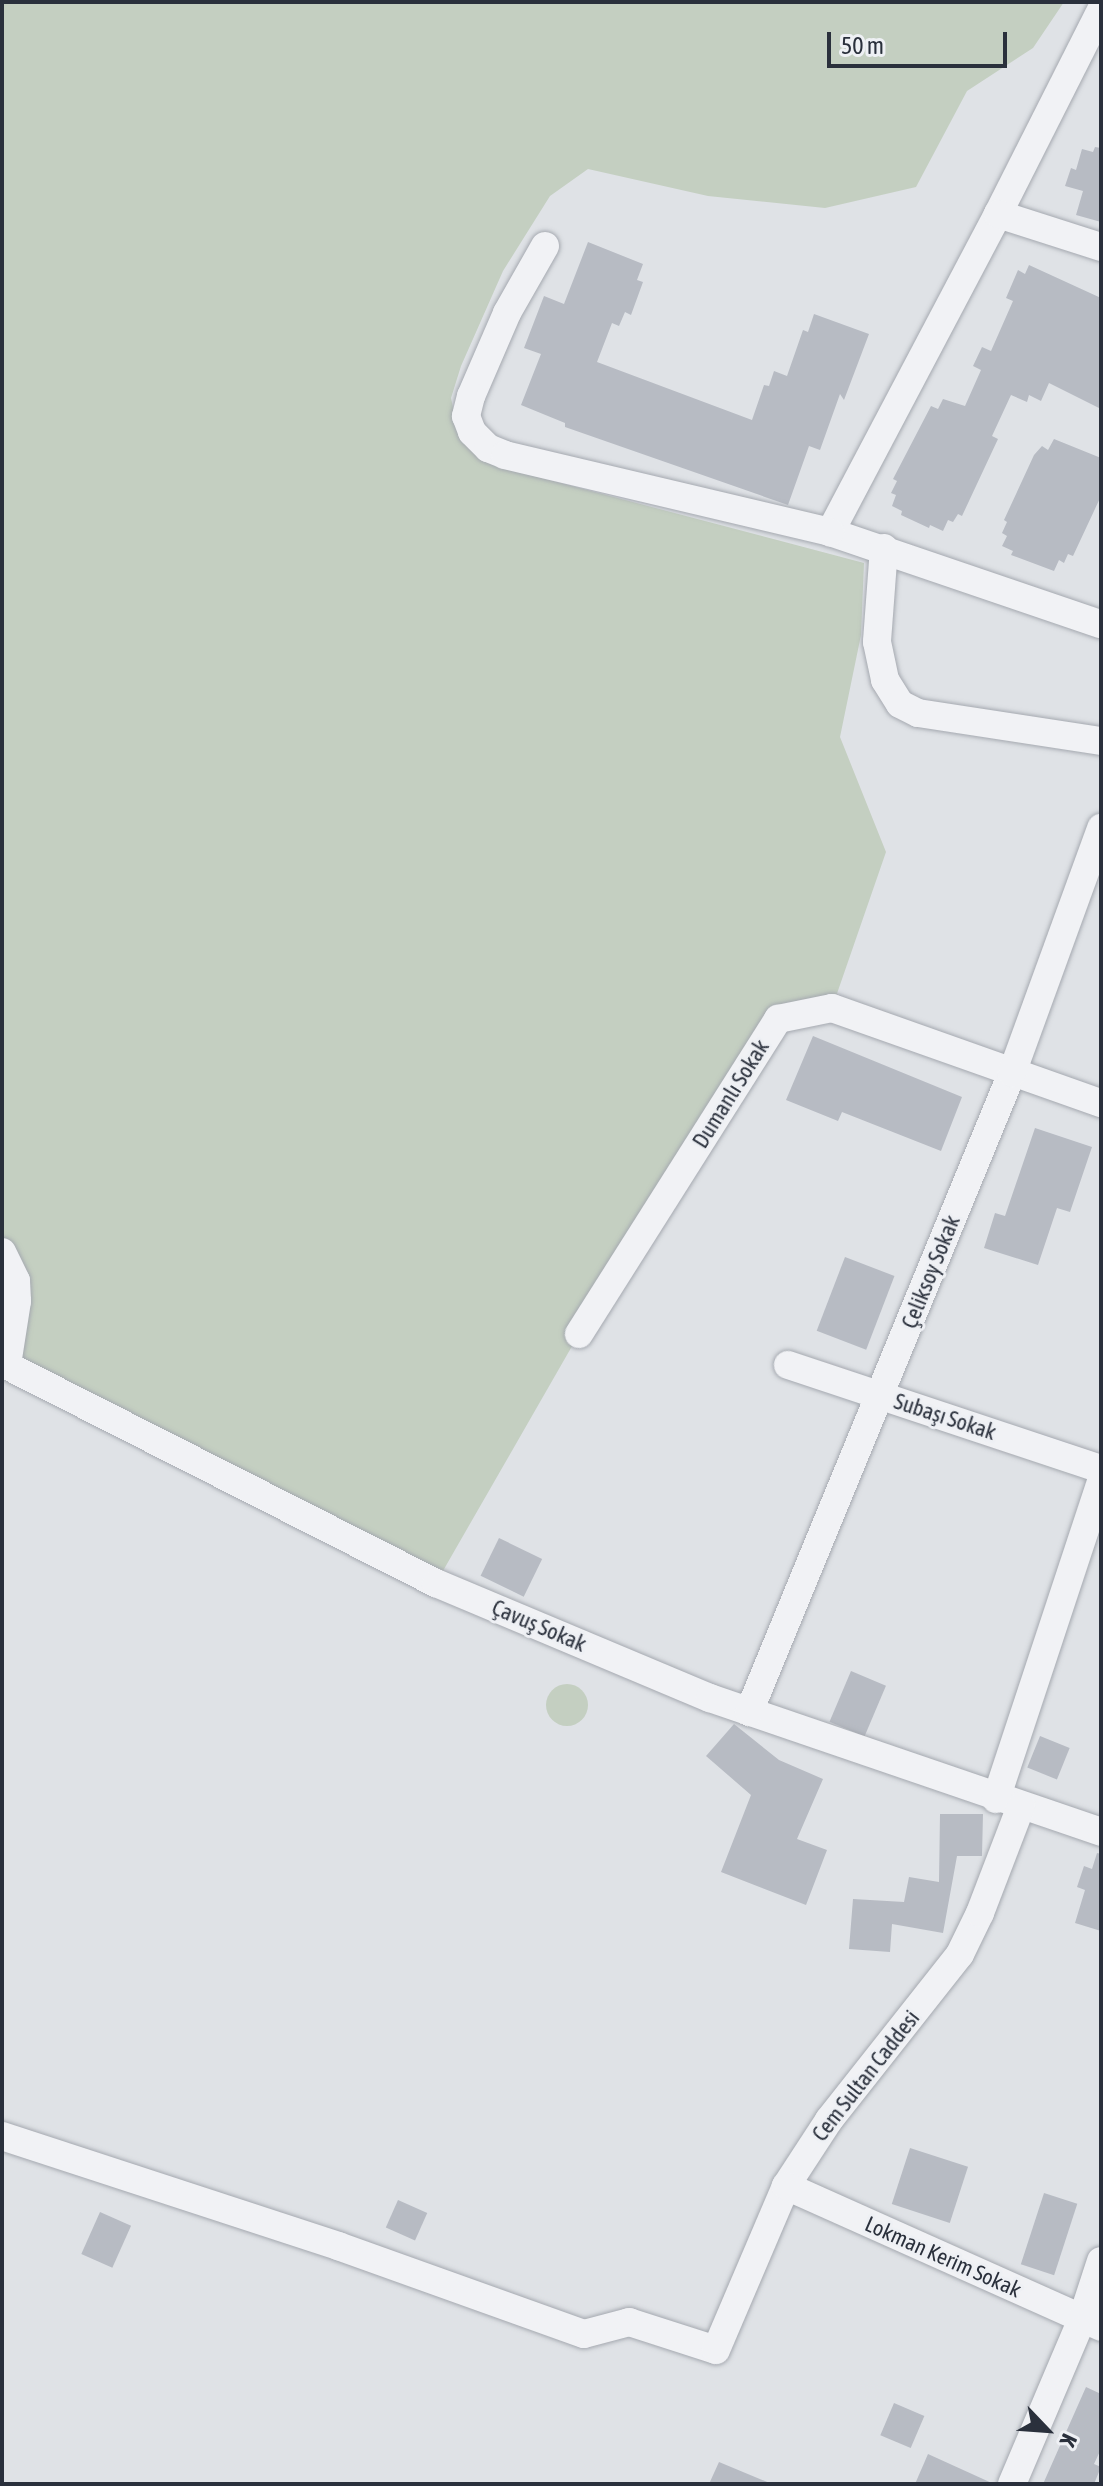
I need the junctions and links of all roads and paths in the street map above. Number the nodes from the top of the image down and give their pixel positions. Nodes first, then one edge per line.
1 (1101, 10) edge
2 (998, 214) junction
3 (545, 246) dead end
4 (1101, 247) edge
5 (830, 532) junction
6 (884, 548) junction
7 (1101, 624) edge
8 (1101, 741) edge
9 (1101, 828) edge
10 (1012, 1073) junction
11 (1101, 1103) edge
12 (2, 1252) edge
13 (579, 1334) dead end
14 (5, 1364) edge
15 (788, 1365) dead end
16 (881, 1396) junction
17 (1101, 1469) edge
18 (1101, 1482) edge
19 (749, 1712) junction
20 (1009, 1802) junction
21 (1101, 1832) edge
22 (2, 2136) edge
23 (786, 2186) junction
24 (1101, 2261) edge
25 (1091, 2323) edge
26 (1012, 2484) edge

1 - 2 street
2 - 4 street
2 - 5 street
3 - 5 street
5 - 6 street
6 - 7 street
6 - 8 street
9 - 10 street, Çeliksoy Sokak
10 - 11 street, Dumanlı Sokak
10 - 13 street, Dumanlı Sokak
10 - 16 street, Çeliksoy Sokak
12 - 14 street
14 - 19 street, Çavuş Sokak
15 - 16 street, Subaşı Sokak
16 - 17 street, Subaşı Sokak
16 - 19 street, Çeliksoy Sokak
18 - 20 street, Cem Sultan Caddesi
19 - 20 street, Çavuş Sokak
20 - 21 street, Çavuş Sokak
20 - 23 street, Cem Sultan Caddesi
22 - 23 street, Cem Sultan Caddesi
23 - 25 street, Lokman Kerim Sokak
24 - 25 street
25 - 26 street

